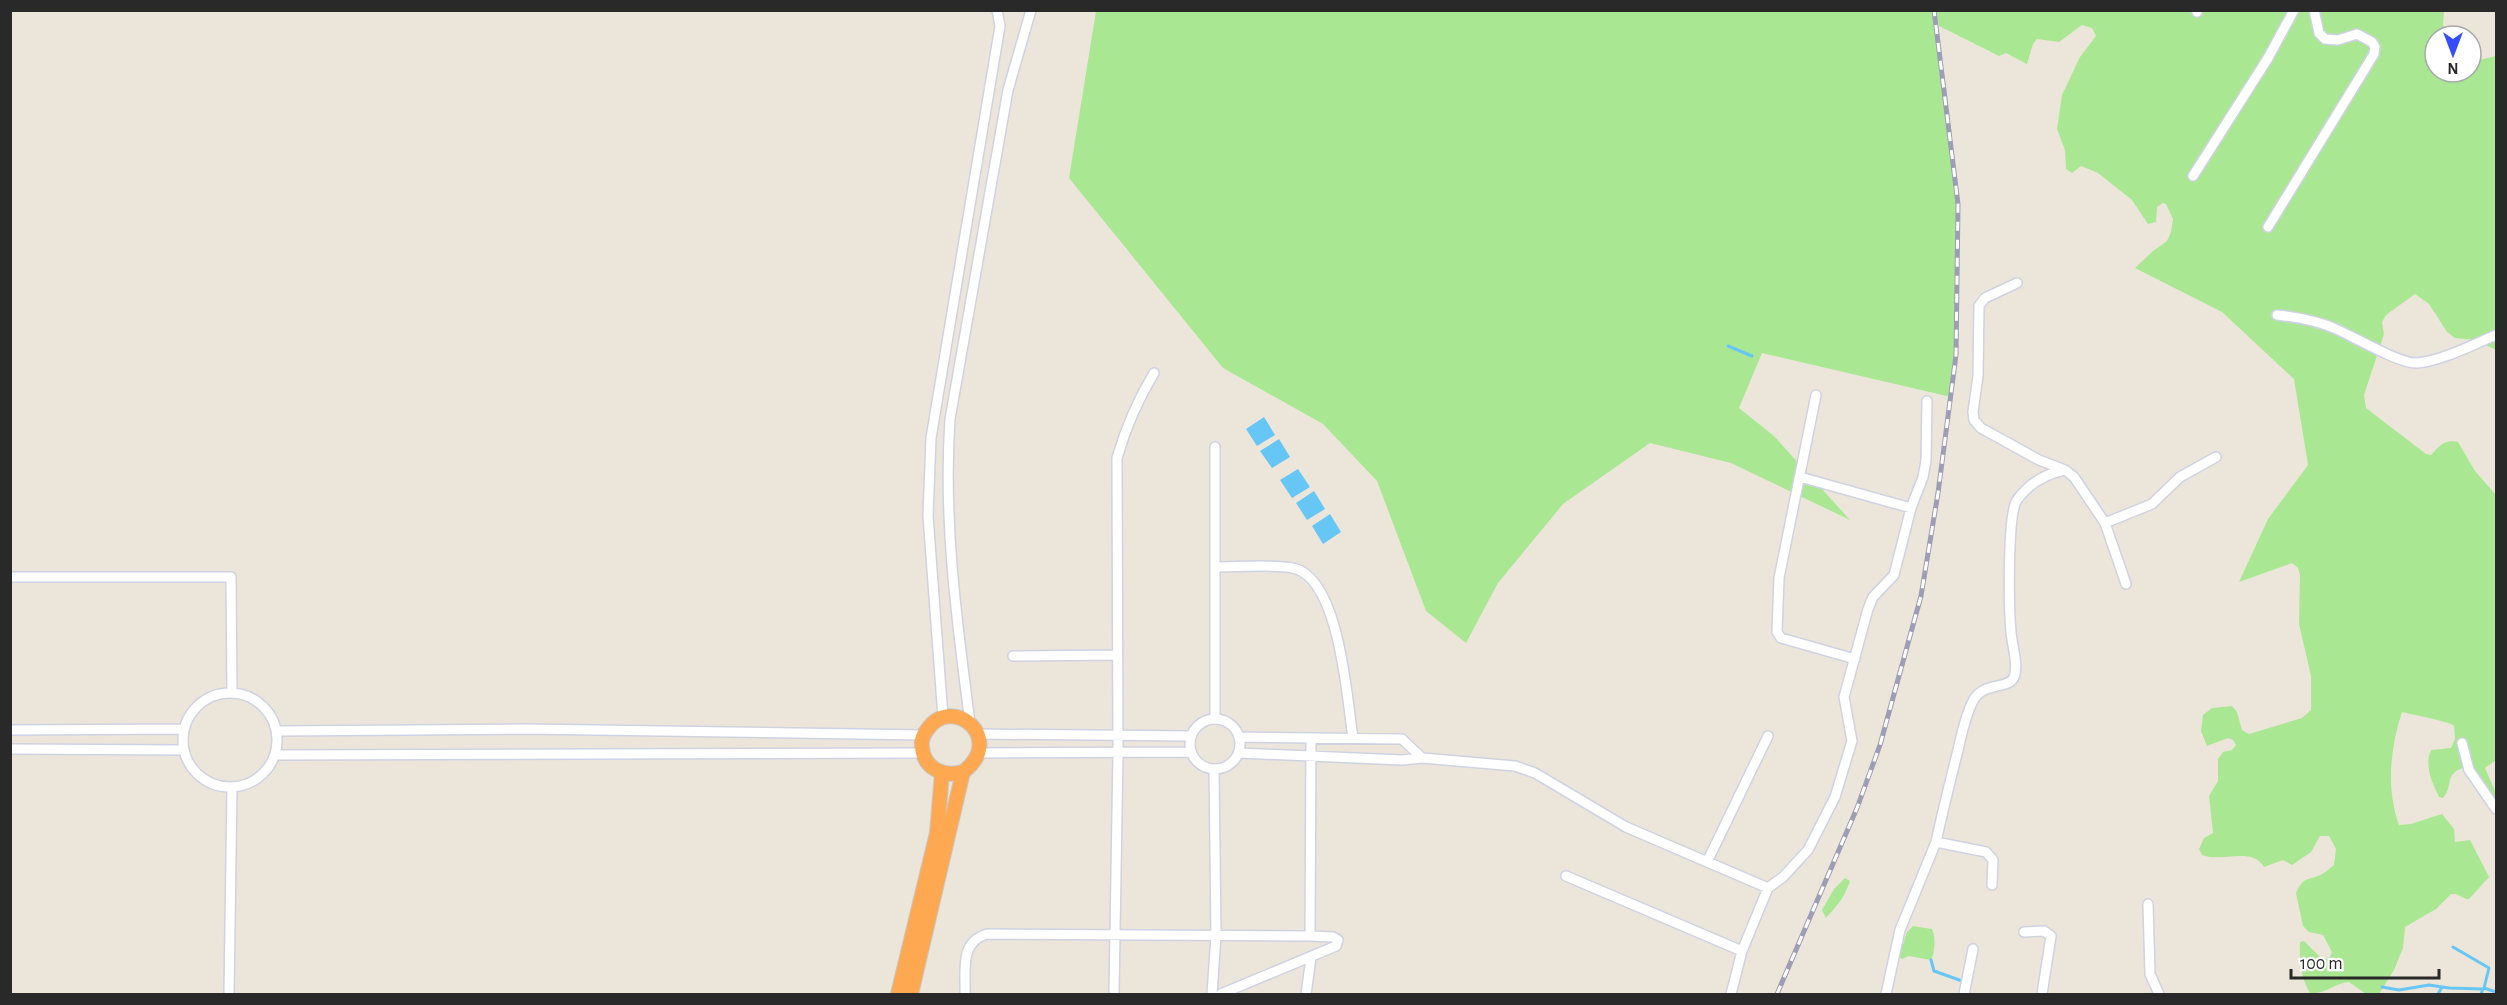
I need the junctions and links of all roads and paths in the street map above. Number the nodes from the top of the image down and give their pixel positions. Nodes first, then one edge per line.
1 (997, 10) edge
2 (1031, 10) edge
3 (2294, 10) edge
4 (2314, 10) edge
5 (2193, 176) dead end
6 (2268, 227) dead end
7 (2017, 283) dead end
8 (2277, 315) dead end
9 (2496, 335) edge
10 (1154, 373) dead end
11 (1816, 395) dead end
12 (1927, 401) dead end
13 (1215, 447) dead end
14 (2216, 457) dead end
15 (2065, 470) junction
16 (1800, 477) junction
17 (1911, 508) junction
18 (2105, 523) junction
19 (1215, 567) junction
20 (10, 577) edge
21 (2126, 584) dead end
22 (1117, 655) junction
23 (1013, 656) dead end
24 (1855, 659) junction
25 (232, 693) junction
26 (943, 717) junction
27 (1215, 719) junction
28 (974, 728) junction
29 (184, 729) junction
30 (10, 730) edge
31 (277, 731) junction
32 (923, 735) junction
33 (1118, 735) junction
34 (1191, 736) junction
35 (1768, 736) dead end
36 (1239, 737) junction
37 (1311, 738) junction
38 (1353, 738) junction
39 (2462, 743) dead end
40 (10, 749) edge
41 (183, 750) junction
42 (1190, 752) junction
43 (922, 753) junction
44 (979, 753) junction
45 (1118, 753) junction
46 (1239, 753) junction
47 (275, 754) junction
48 (1311, 754) junction
49 (1422, 758) junction
50 (1214, 769) junction
51 (963, 772) junction
52 (942, 773) junction
53 (232, 787) junction
54 (2496, 810) edge
55 (1935, 842) junction
56 (1708, 860) junction
57 (1566, 876) dead end
58 (1992, 885) dead end
59 (1768, 888) junction
60 (2148, 904) dead end
61 (2024, 932) dead end
62 (1216, 935) junction
63 (1114, 936) junction
64 (1310, 936) junction
65 (1973, 949) dead end
66 (1742, 951) junction
67 (1311, 958) junction
68 (229, 994) edge
69 (898, 994) edge
70 (911, 994) edge
71 (965, 994) edge
72 (1114, 994) edge
73 (1212, 994) edge
74 (1221, 994) edge
75 (1306, 994) edge
76 (1731, 994) edge
77 (1886, 994) edge
78 (1964, 994) edge
79 (2042, 994) edge
80 (2159, 994) edge

1 - 26 street
2 - 28 street
3 - 5 street
4 - 6 street
7 - 15 street
8 - 9 street
10 - 22 street
11 - 16 street
12 - 17 street
13 - 19 street
14 - 18 street
15 - 18 street
15 - 55 street
16 - 17 street
16 - 24 street
17 - 24 street
18 - 21 street
19 - 27 street
19 - 38 street
20 - 25 street
22 - 23 street
22 - 33 street
24 - 59 street
25 - 29 street
25 - 31 street
26 - 28 highway
26 - 32 highway
27 - 34 street
27 - 36 street
28 - 33 street
28 - 44 highway
29 - 30 street
29 - 41 street
31 - 32 street
31 - 47 street
32 - 43 highway
33 - 34 street
33 - 45 street
34 - 42 street
35 - 56 street
36 - 37 street
36 - 46 street
37 - 38 street
37 - 48 street
38 - 49 street
39 - 54 street
40 - 41 street
41 - 53 street
42 - 45 street
42 - 50 street
43 - 47 street
43 - 52 highway
44 - 45 street
44 - 51 highway
45 - 63 street
46 - 48 street
46 - 50 street
47 - 53 street
48 - 49 street
48 - 64 street
49 - 56 street
50 - 62 street
51 - 52 highway
51 - 70 highway
52 - 69 highway
53 - 68 street
55 - 58 street
55 - 77 street
56 - 59 street
57 - 66 street
59 - 66 street
60 - 80 street
61 - 79 street
62 - 63 street
62 - 64 street
62 - 73 street
63 - 71 street
63 - 72 street
64 - 67 street
65 - 78 street
66 - 76 street
67 - 74 street
67 - 75 street

